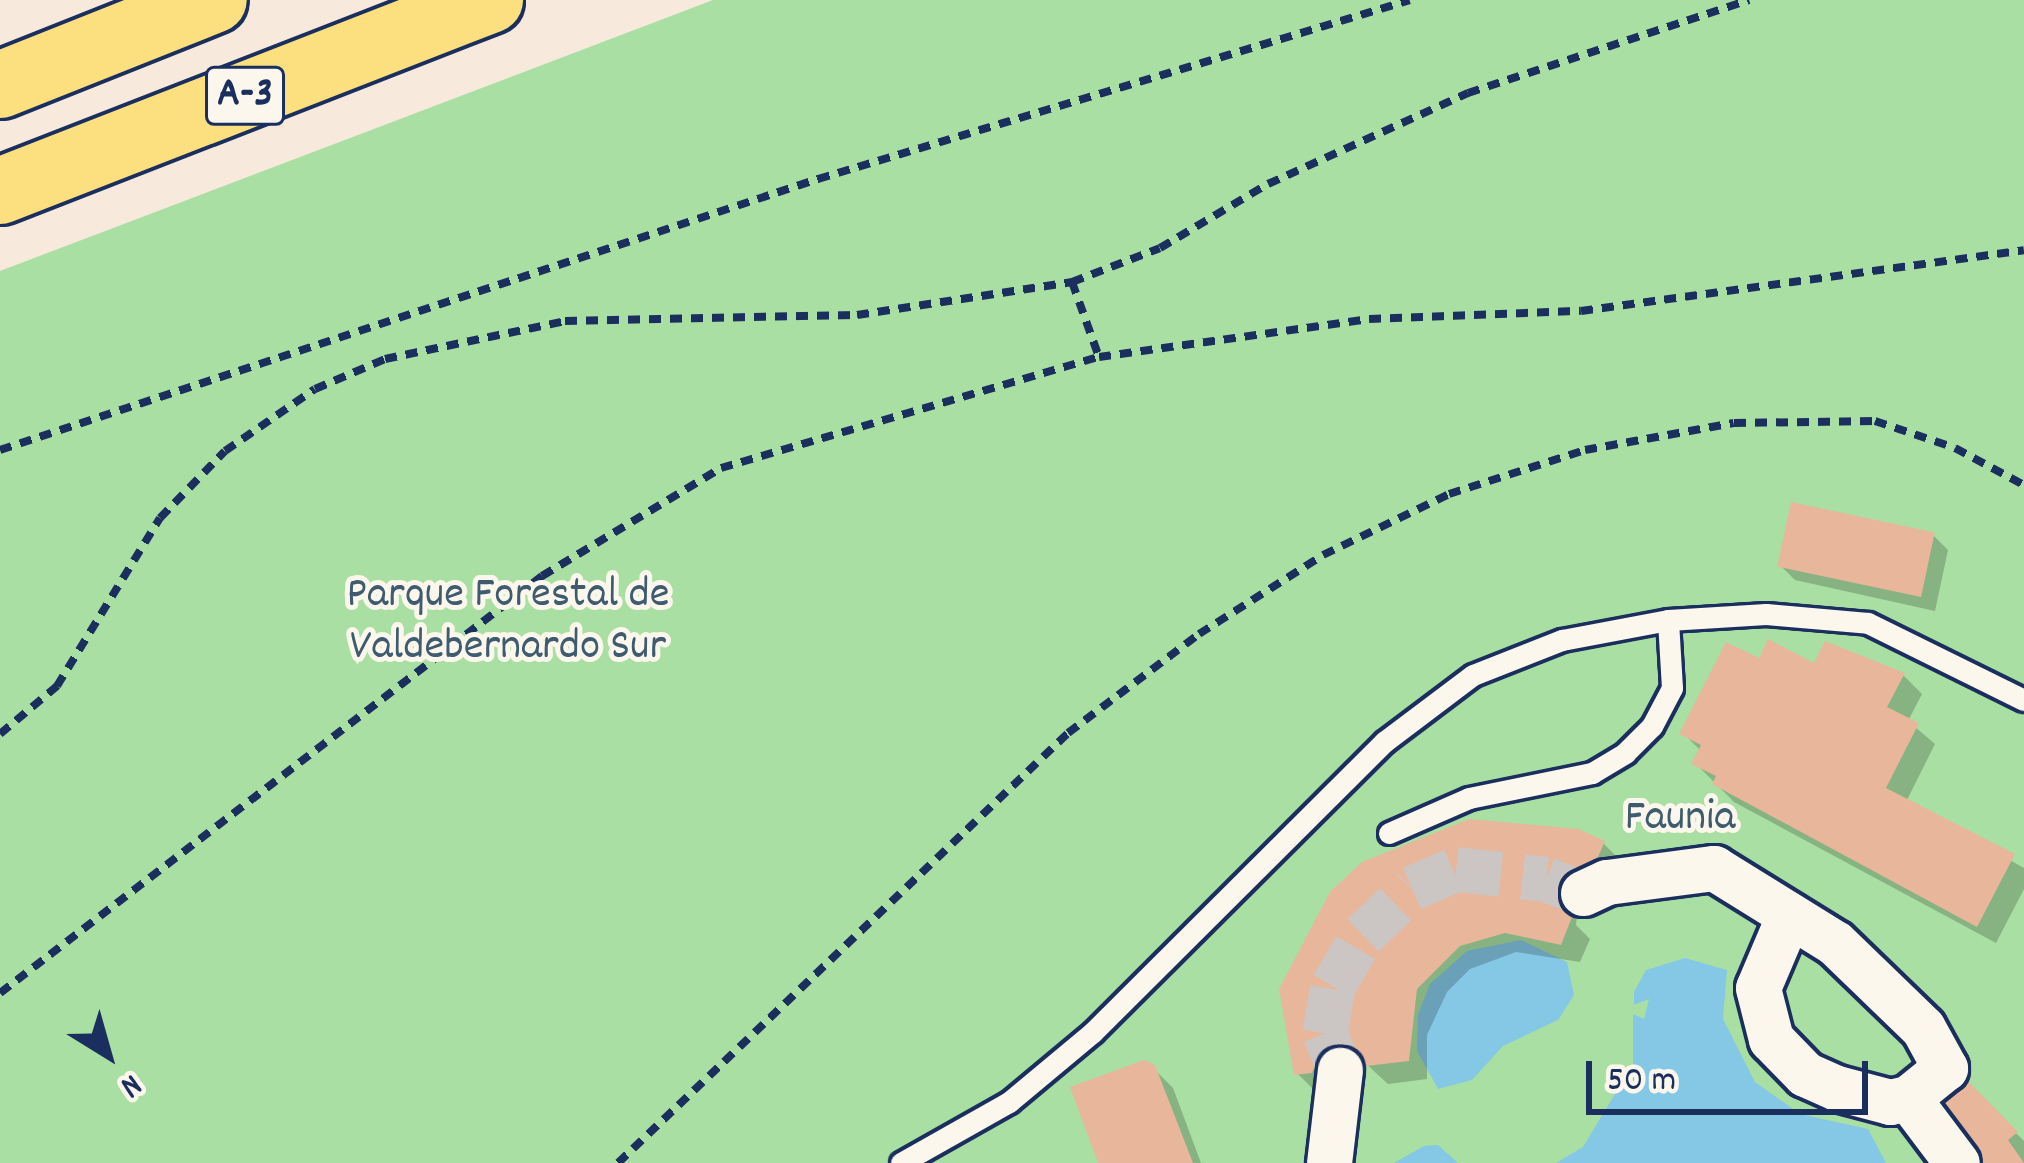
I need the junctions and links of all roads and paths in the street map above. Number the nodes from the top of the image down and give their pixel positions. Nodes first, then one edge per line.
1 (214, 0) edge
2 (490, 0) edge
3 (1410, 0) edge
4 (1749, 0) edge
5 (0, 85) edge
6 (0, 191) edge
7 (2024, 250) edge
8 (1072, 282) junction
9 (1099, 357) junction
10 (0, 450) edge
11 (2024, 485) edge
12 (1668, 620) junction
13 (2024, 700) edge
14 (0, 734) edge
15 (1389, 832) dead end
16 (1583, 892) tunnel mouth
17 (1790, 915) junction
18 (0, 993) edge
19 (1340, 1070) tunnel mouth
20 (1907, 1098) junction
21 (618, 1163) edge
22 (901, 1163) edge
23 (1329, 1163) edge
24 (1957, 1163) edge

1 - 5 highway, A-3
2 - 6 highway, A-3
3 - 10 path
4 - 8 path
7 - 9 path
8 - 9 path
8 - 14 path
9 - 18 path
11 - 21 path
12 - 13 lane
12 - 15 lane
12 - 22 lane
16 - 17 street
17 - 20 street
17 - 20 street
19 - 23 street
20 - 24 street

